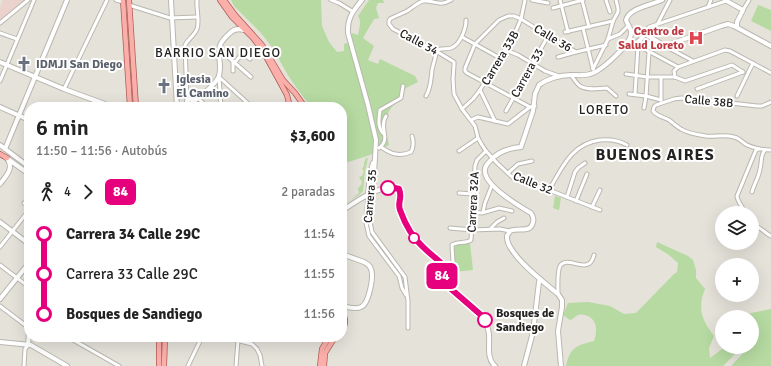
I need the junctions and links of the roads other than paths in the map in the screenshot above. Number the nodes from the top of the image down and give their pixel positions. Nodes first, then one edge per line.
1 (28, 0) edge
2 (34, 0) edge
3 (67, 0) edge
4 (108, 0) edge
5 (116, 0) edge
6 (171, 0) edge
7 (197, 0) edge
8 (220, 0) edge
9 (224, 0) edge
10 (331, 0) edge
11 (362, 0) edge
12 (451, 0) edge
13 (525, 0) edge
14 (532, 0) edge
15 (560, 0) edge
16 (582, 0) edge
17 (606, 0) edge
18 (616, 0) edge
19 (662, 0) edge
20 (670, 0) edge
21 (711, 0) edge
22 (725, 0) edge
23 (749, 0) edge
24 (123, 1) edge
25 (129, 2) edge
26 (340, 2) edge
27 (548, 3) dead end
28 (562, 6) junction
29 (708, 7) junction
30 (553, 8) dead end
31 (743, 10) junction
32 (352, 11) junction
33 (610, 12) dead end
34 (197, 17) junction
35 (172, 18) junction
36 (521, 19) junction
37 (738, 19) junction
38 (236, 20) junction
39 (466, 20) dead end
40 (613, 21) junction
41 (0, 24) edge
42 (658, 24) junction
43 (728, 24) junction
44 (589, 27) junction
45 (628, 27) junction
46 (738, 27) junction
47 (583, 28) junction
48 (0, 29) edge
49 (233, 30) junction
50 (244, 30) junction
51 (1, 33) edge
52 (647, 33) junction
53 (462, 36) junction
54 (548, 36) junction
55 (630, 38) junction
56 (17, 39) junction
57 (608, 39) junction
58 (475, 44) junction
59 (636, 44) junction
60 (606, 45) junction
61 (626, 45) junction
62 (665, 46) junction
63 (771, 46) edge
64 (219, 49) junction
65 (588, 49) junction
66 (506, 50) junction
67 (436, 51) junction
68 (576, 52) junction
69 (649, 52) junction
70 (500, 58) junction
71 (558, 58) dead end
72 (250, 59) dead end
73 (693, 61) junction
74 (0, 62) edge
75 (234, 62) junction
76 (454, 62) joint
77 (753, 63) junction
78 (532, 64) junction
79 (7, 65) junction
80 (678, 67) junction
81 (233, 71) dead end
82 (594, 71) junction
83 (771, 73) edge
84 (626, 74) dead end
85 (571, 75) junction
86 (219, 76) junction
87 (559, 76) junction
88 (636, 76) junction
89 (35, 77) junction
90 (251, 77) dead end
91 (647, 77) junction
92 (675, 77) junction
93 (661, 78) junction
94 (0, 81) edge
95 (484, 82) junction
96 (404, 86) dead end
97 (64, 89) junction
98 (697, 89) dead end
99 (480, 90) junction
100 (629, 94) dead end
101 (635, 94) junction
102 (426, 96) dead end
103 (616, 96) dead end
104 (646, 96) junction
105 (737, 96) dead end
106 (198, 98) junction
107 (514, 98) junction
108 (24, 102) edge
109 (98, 102) edge
110 (130, 102) edge
111 (136, 102) edge
112 (177, 102) edge
113 (190, 102) edge
114 (193, 102) edge
115 (202, 102) edge
116 (221, 102) edge
117 (247, 102) edge
118 (289, 102) edge
119 (302, 102) edge
120 (661, 102) junction
121 (24, 103) edge
122 (769, 103) edge
123 (532, 107) junction
124 (0, 108) edge
125 (644, 108) dead end
126 (462, 109) junction
127 (506, 111) dead end
128 (19, 115) junction
129 (386, 116) dead end
130 (24, 118) edge
131 (471, 120) junction
132 (494, 121) junction
133 (384, 134) junction
134 (412, 136) dead end
135 (478, 138) junction
136 (627, 145) dead end
137 (1, 146) edge
138 (378, 148) junction
139 (761, 148) junction
140 (765, 150) junction
141 (771, 150) edge
142 (459, 151) dead end
143 (486, 151) junction
144 (0, 153) edge
145 (375, 155) junction
146 (7, 158) junction
147 (492, 158) junction
148 (532, 161) dead end
149 (24, 163) edge
150 (585, 163) dead end
151 (24, 170) edge
152 (508, 173) junction
153 (587, 174) dead end
154 (0, 184) edge
155 (492, 185) junction
156 (549, 190) junction
157 (600, 190) dead end
158 (373, 192) junction
159 (752, 192) dead end
160 (459, 193) dead end
161 (474, 194) junction
162 (368, 195) junction
163 (567, 197) junction
164 (576, 201) junction
165 (742, 206) edge
166 (372, 207) junction
167 (592, 207) junction
168 (367, 208) junction
169 (347, 209) edge
170 (600, 210) dead end
171 (473, 212) junction
172 (483, 212) junction
173 (512, 212) dead end
174 (24, 215) edge
175 (504, 218) dead end
176 (0, 222) edge
177 (450, 228) dead end
178 (491, 228) junction
179 (759, 228) edge
180 (472, 230) junction
181 (12, 231) junction
182 (510, 231) junction
183 (771, 236) edge
184 (24, 240) edge
185 (0, 247) edge
186 (594, 255) dead end
187 (347, 256) edge
188 (0, 264) edge
189 (24, 269) edge
190 (17, 278) junction
191 (540, 279) junction
192 (24, 283) edge
193 (448, 287) junction
194 (558, 294) junction
195 (407, 297) junction
196 (0, 300) edge
197 (0, 306) edge
198 (347, 307) edge
199 (24, 324) edge
200 (408, 328) dead end
201 (0, 342) edge
202 (28, 342) edge
203 (77, 342) edge
204 (159, 342) edge
205 (164, 342) edge
206 (200, 342) edge
207 (238, 342) edge
208 (245, 342) edge
209 (326, 342) edge
210 (333, 342) edge
211 (28, 345) junction
212 (493, 365) edge
213 (24, 366) edge
214 (67, 366) edge
215 (119, 366) edge
216 (159, 366) edge
217 (164, 366) edge
218 (188, 366) edge
219 (236, 366) edge
220 (262, 366) edge
221 (323, 366) edge
222 (524, 366) edge
223 (561, 366) edge

1 - 41 street
2 - 56 street
3 - 89 street
4 - 97 street
5 - 24 street
6 - 35 street
7 - 34 street
8 - 38 main road
9 - 119 main road
10 - 26 street
11 - 32 street
12 - 67 street, Calle 34
13 - 36 street, Carrera 33B
14 - 27 street
15 - 28 street
16 - 28 street
16 - 44 street
17 - 33 street
18 - 40 street
19 - 45 street
20 - 42 street
21 - 29 street
22 - 29 street
22 - 31 street
23 - 31 street
24 - 110 main road
25 - 35 street
25 - 111 main road
26 - 32 street
28 - 30 street
28 - 47 street
29 - 42 street
31 - 37 street
32 - 138 street, Carrera 35
34 - 35 street
34 - 113 street
35 - 112 street
36 - 54 street, Calle 36
36 - 58 street, Calle 36
36 - 66 street, Carrera 33B
37 - 43 street
37 - 46 street
38 - 49 street
38 - 50 main road
39 - 53 street
40 - 44 street
40 - 57 street
42 - 52 street
43 - 46 street
43 - 62 street
44 - 47 street
45 - 55 street
45 - 57 street
46 - 63 street
47 - 65 street
48 - 51 street
49 - 50 street
49 - 64 street
50 - 118 main road
51 - 56 street
52 - 59 street
52 - 62 street
53 - 58 street
53 - 67 street
54 - 68 street, Calle 36
54 - 78 street, Carrera 33
55 - 59 street
55 - 61 street
56 - 79 street
57 - 60 street
58 - 70 street
58 - 95 street
59 - 61 street
59 - 69 street
59 - 88 street
60 - 65 street
60 - 82 street
61 - 82 street
62 - 73 street
64 - 75 street
64 - 86 street
65 - 68 street
65 - 82 street
66 - 70 street, Carrera 33B
66 - 78 street
67 - 76 street, Calle 34
67 - 102 street
68 - 71 street
69 - 80 street
69 - 91 street
70 - 95 street, Carrera 33B
72 - 75 street
73 - 77 street
73 - 80 street
74 - 79 street
75 - 81 street
75 - 90 street
76 - 126 street, Calle 32
77 - 83 street
77 - 105 street
78 - 87 street
78 - 107 street, Carrera 33
79 - 89 street
79 - 94 street
80 - 92 street
82 - 85 street
84 - 88 street
85 - 87 street
85 - 103 street
86 - 106 street
86 - 116 street
86 - 117 street
87 - 123 street
88 - 91 street
88 - 101 street
89 - 97 street
89 - 108 street
91 - 93 street
91 - 104 street
92 - 93 street
92 - 98 street
93 - 120 street
95 - 99 street, Carrera 33B
95 - 107 street
96 - 133 street
97 - 109 street
99 - 126 street, Carrera 33B
99 - 132 street
100 - 101 street
101 - 104 street
104 - 120 street
104 - 125 street
106 - 114 street
106 - 115 street
107 - 123 street
107 - 127 street, Carrera 33
120 - 122 street, Calle 38B
120 - 139 street, Calle 38B
121 - 128 street
123 - 132 street
123 - 147 street
124 - 128 street
126 - 131 street, Calle 32
128 - 130 street
128 - 137 street
129 - 133 street
131 - 132 street
131 - 135 street, Calle 32
133 - 138 street
134 - 138 street
135 - 142 street
135 - 143 street, Calle 32
136 - 156 street
137 - 149 street
138 - 145 street, Carrera 35
139 - 140 street
139 - 165 street
140 - 141 street
140 - 159 street
143 - 147 street, Calle 32
143 - 161 street, Carrera 32A
144 - 146 main road
145 - 158 street, Carrera 35
145 - 162 street, Carrera 35
146 - 151 street
146 - 154 street
147 - 152 street, Calle 32
147 - 155 street
148 - 152 street
150 - 163 street
152 - 156 street, Calle 32
153 - 164 street
155 - 172 street
155 - 182 street
156 - 163 street, Calle 32
157 - 167 street
158 - 162 street
158 - 166 street, Carrera 35
158 - 193 street
160 - 161 street
161 - 171 street, Carrera 32A
162 - 168 street, Carrera 35
162 - 169 street
163 - 164 street, Calle 32
164 - 167 street, Calle 32
166 - 168 street
166 - 195 street, Carrera 35
167 - 170 street, Calle 32
168 - 195 street, Carrera 35
171 - 172 street
171 - 180 street, Carrera 32A
172 - 173 street
174 - 181 street
175 - 178 street
176 - 181 street
177 - 180 street
178 - 180 street
178 - 182 street
179 - 183 street
180 - 193 street, Carrera 32A
181 - 184 street
181 - 185 street
182 - 191 street
186 - 194 street
187 - 198 street
188 - 190 street
189 - 190 street
190 - 192 street
190 - 196 street
191 - 194 street
191 - 222 street
193 - 212 street
194 - 223 street
195 - 200 street, Carrera 35
197 - 199 street
201 - 211 street
202 - 211 street
203 - 215 street
204 - 216 main road
205 - 217 main road
206 - 218 street
207 - 219 street
208 - 220 street
209 - 221 main road
210 - 221 main road
211 - 213 street
211 - 214 street

